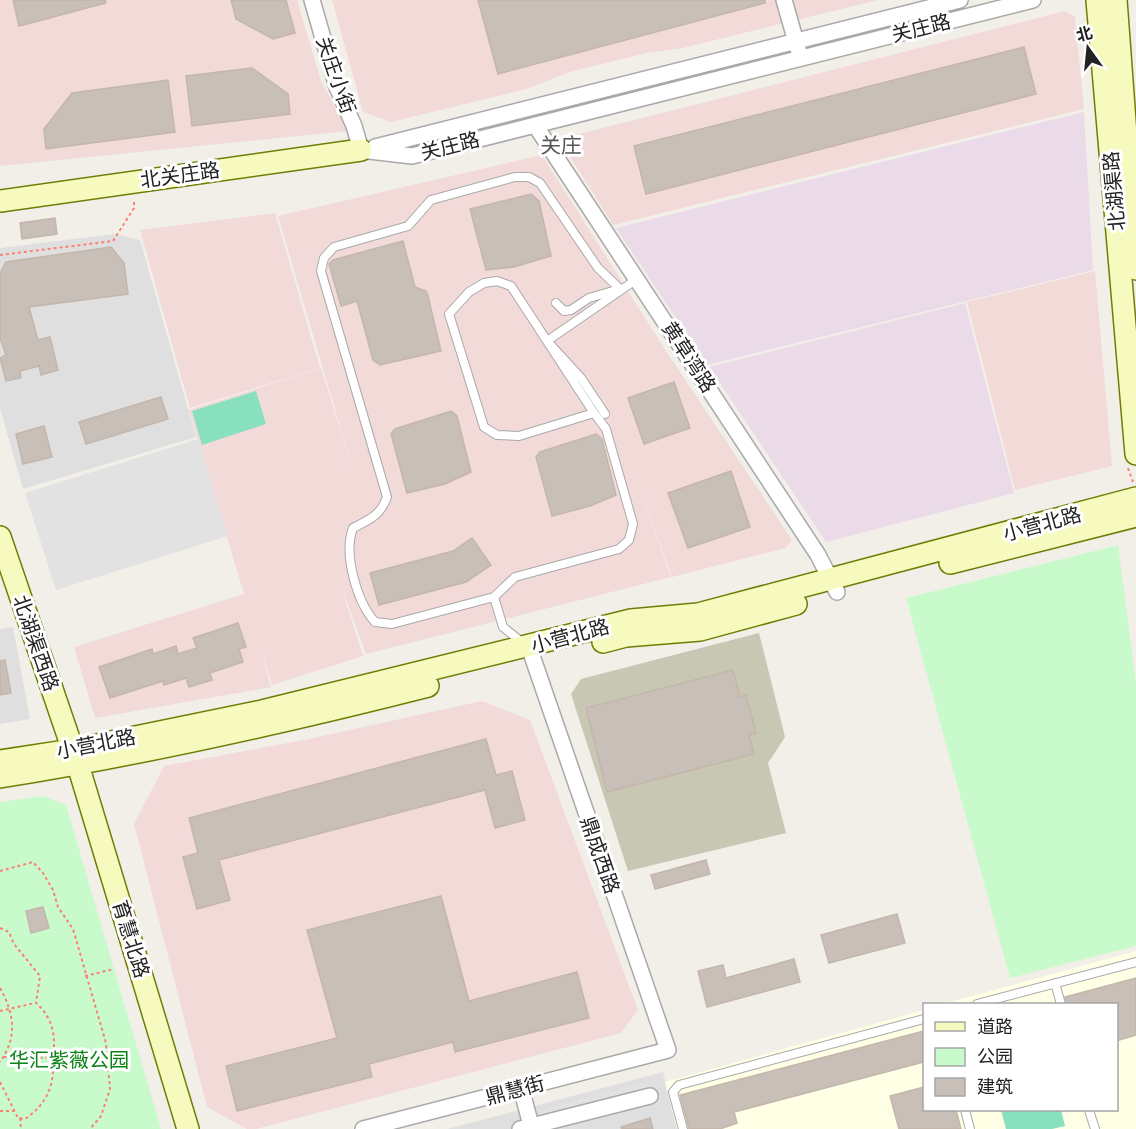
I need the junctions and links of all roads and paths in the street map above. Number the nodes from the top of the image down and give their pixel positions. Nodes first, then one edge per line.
1 (312, 0) edge
2 (784, 0) edge
3 (960, 0) edge
4 (1033, 0) edge
5 (1097, 0) edge
6 (1116, 0) edge
7 (795, 42) junction
8 (800, 58) junction
9 (535, 125) junction
10 (361, 150) junction
11 (134, 182) junction
12 (0, 201) edge
13 (0, 255) edge
14 (1136, 269) edge
15 (637, 278) junction
16 (620, 289) junction
17 (556, 303) dead end
18 (547, 341) junction
19 (594, 413) junction
20 (604, 414) dead end
21 (1136, 454) edge
22 (1136, 498) edge
23 (1136, 516) edge
24 (0, 537) edge
25 (833, 587) junction
26 (494, 597) junction
27 (530, 654) junction
28 (75, 757) junction
29 (0, 761) edge
30 (0, 777) edge
31 (0, 871) edge
32 (0, 928) edge
33 (1136, 962) edge
34 (114, 969) dead end
35 (85, 976) junction
36 (1055, 983) junction
37 (0, 988) edge
38 (36, 1003) junction
39 (984, 1003) edge
40 (1060, 1003) edge
41 (10, 1007) junction
42 (0, 1011) edge
43 (923, 1019) edge
44 (668, 1050) joint
45 (3, 1057) junction
46 (53, 1058) junction
47 (0, 1062) edge
48 (0, 1082) edge
49 (517, 1089) junction
50 (650, 1096) dead end
51 (0, 1111) edge
52 (14, 1111) junction
53 (965, 1111) edge
54 (1089, 1111) edge
55 (20, 1118) junction
56 (526, 1128) edge
57 (21, 1129) edge
58 (90, 1129) edge
59 (188, 1129) edge
60 (363, 1129) edge
61 (683, 1129) edge
62 (970, 1129) edge
63 (1095, 1129) edge

1 - 10 street, 关庄小街
2 - 7 street
3 - 7 street, 关庄路
4 - 8 street, 关庄路
5 - 21 street, 北湖渠路
6 - 14 street, 北湖渠路
7 - 8 street
7 - 10 street, 关庄路
8 - 9 street, 关庄路
9 - 10 street, 关庄路
9 - 15 street, 黄草湾路
10 - 11 street, 北关庄路
11 - 12 street, 北关庄路
11 - 13 path
15 - 16 lane
15 - 25 street, 黄草湾路
16 - 17 lane
16 - 18 lane
16 - 26 lane
18 - 19 lane
18 - 19 lane
18 - 20 lane
19 - 26 lane
22 - 25 street, 小营北路
23 - 25 street, 小营北路
24 - 28 street, 北湖渠西路
25 - 27 street, 小营北路
26 - 27 lane
27 - 28 street, 小营北路
27 - 44 street, 鼎成西路
28 - 29 street, 小营北路
28 - 30 street, 小营北路
28 - 59 street, 育慧北路
31 - 35 path
32 - 38 path
33 - 36 lane
34 - 35 path
35 - 58 path
36 - 39 lane
36 - 40 lane
37 - 41 path
38 - 41 path
38 - 46 path
41 - 42 path
41 - 45 path
43 - 61 lane
44 - 49 street, 鼎慧街
45 - 46 path
45 - 47 path
46 - 55 path
48 - 52 path
49 - 56 street
49 - 60 street, 鼎慧街
50 - 56 street
51 - 52 path
52 - 55 path
53 - 62 lane
54 - 63 lane
55 - 57 path

